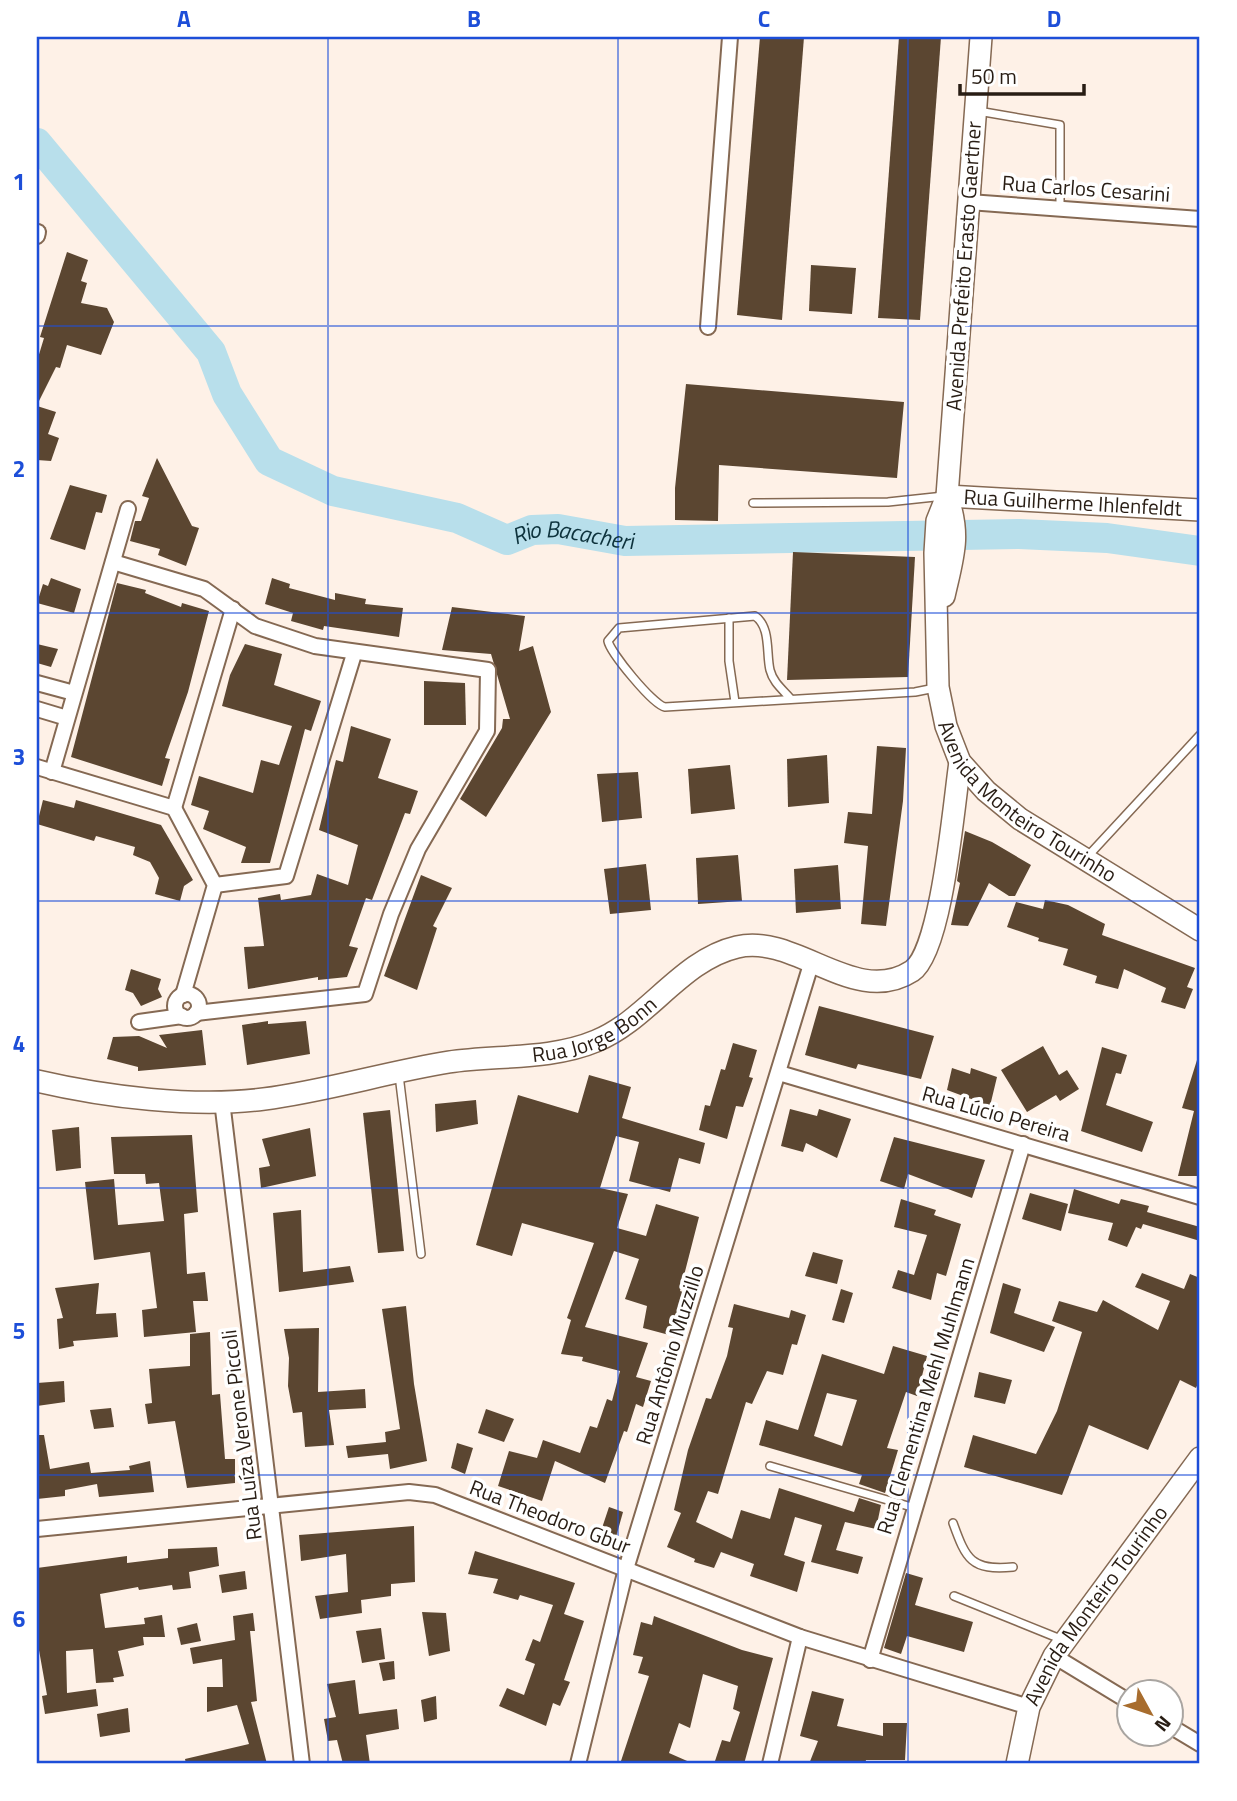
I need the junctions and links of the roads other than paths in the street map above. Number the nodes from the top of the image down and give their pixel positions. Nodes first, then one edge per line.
1 (730, 37) edge
2 (981, 37) edge
3 (976, 110) junction
4 (969, 202) junction
5 (1060, 209) junction
6 (1200, 219) edge
7 (708, 327) dead end
8 (947, 496) junction
9 (752, 503) dead end
10 (128, 509) dead end
11 (1200, 510) edge
12 (113, 562) junction
13 (233, 609) junction
14 (729, 618) junction
15 (354, 654) junction
16 (37, 683) edge
17 (938, 687) junction
18 (75, 694) junction
19 (790, 698) junction
20 (735, 702) junction
21 (37, 709) edge
22 (67, 718) junction
23 (1200, 734) edge
24 (960, 762) junction
25 (37, 767) edge
26 (52, 772) junction
27 (174, 808) junction
28 (1085, 859) junction
29 (215, 885) junction
30 (1200, 930) edge
31 (812, 961) junction
32 (189, 1015) junction
33 (139, 1022) dead end
34 (398, 1071) junction
35 (779, 1073) junction
36 (37, 1081) edge
37 (222, 1101) junction
38 (1023, 1144) junction
39 (1200, 1197) edge
40 (421, 1254) dead end
41 (1200, 1458) edge
42 (770, 1466) dead end
43 (271, 1506) junction
44 (915, 1508) junction
45 (953, 1523) dead end
46 (37, 1529) edge
47 (1013, 1567) dead end
48 (626, 1569) junction
49 (954, 1596) dead end
50 (800, 1637) junction
51 (1058, 1648) junction
52 (870, 1660) junction
53 (1114, 1690) edge
54 (1030, 1707) junction
55 (1184, 1735) edge
56 (1200, 1744) edge
57 (302, 1764) edge
58 (578, 1764) edge
59 (770, 1764) edge
60 (1017, 1764) edge

1 - 7 street
2 - 3 main road, Avenida Prefeito Erasto Gaertner
3 - 4 main road, Avenida Prefeito Erasto Gaertner
3 - 5 lane
4 - 5 street, Rua Carlos Cesarini
4 - 8 main road, Avenida Prefeito Erasto Gaertner
5 - 6 street, Rua Carlos Cesarini
8 - 9 lane
8 - 11 main road, Rua Guilherme Ihlenfeldt
8 - 17 main road, Avenida Monteiro Tourinho
10 - 12 street
12 - 13 street
12 - 18 street
13 - 15 street
13 - 27 street
14 - 19 lane
14 - 20 lane
14 - 20 lane
15 - 29 street
15 - 32 street
16 - 18 street
17 - 19 lane
17 - 24 main road, Avenida Monteiro Tourinho
18 - 22 street
19 - 20 lane
21 - 22 street
22 - 26 street
23 - 28 lane
24 - 28 main road, Avenida Monteiro Tourinho
24 - 31 main road, Rua Jorge Bonn
25 - 26 street
26 - 27 street
27 - 29 street
28 - 30 main road, Avenida Monteiro Tourinho
29 - 32 street
31 - 34 main road, Rua Jorge Bonn
31 - 35 street, Rua Antônio Muzzillo
32 - 33 street
34 - 37 main road, Rua Jorge Bonn
34 - 40 lane
35 - 38 street, Rua Lúcio Pereira
35 - 48 street, Rua Antônio Muzzillo
36 - 37 main road, Rua Jorge Bonn
37 - 43 street, Rua Luíza Verone Piccoli
38 - 39 street, Rua Lúcio Pereira
38 - 44 street, Rua Clementina Mehl Muhlmann
41 - 51 main road, Avenida Monteiro Tourinho
42 - 44 lane
43 - 46 street, Rua Theodoro Gbur
43 - 48 street, Rua Theodoro Gbur
43 - 57 street, Rua Luíza Verone Piccoli
44 - 52 street, Rua Clementina Mehl Muhlmann
45 - 47 lane
48 - 50 street, Rua Theodoro Gbur
48 - 58 street, Rua Antônio Muzzillo
49 - 51 lane
50 - 52 street, Rua Theodoro Gbur
50 - 59 street
51 - 53 street
51 - 54 main road, Avenida Monteiro Tourinho
52 - 54 street, Rua Theodoro Gbur
54 - 60 main road, Avenida Monteiro Tourinho
55 - 56 street

